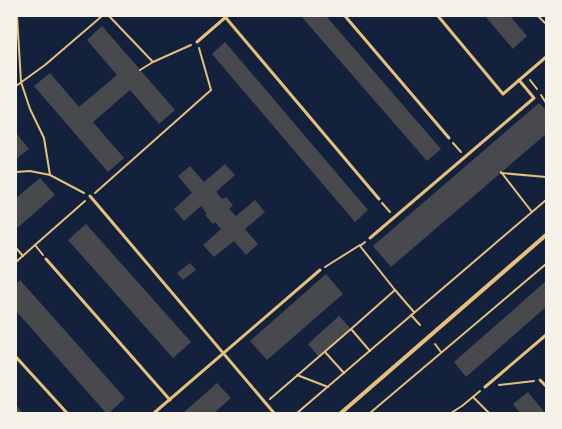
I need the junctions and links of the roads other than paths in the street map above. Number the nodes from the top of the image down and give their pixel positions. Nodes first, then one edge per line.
1 (345, 16) edge
2 (438, 16) edge
3 (227, 17) edge
4 (197, 42) road end
5 (546, 57) edge
6 (519, 80) junction
7 (449, 138) road end
8 (90, 196) road end
9 (379, 199) road end
10 (546, 235) edge
11 (370, 238) road end
12 (46, 259) road end
13 (320, 270) road end
14 (546, 335) edge
15 (224, 354) junction
16 (16, 357) edge
17 (540, 380) road end
18 (486, 386) road end
19 (546, 386) edge
20 (170, 400) junction
21 (67, 413) edge
22 (154, 413) edge
23 (274, 413) edge
24 (341, 413) edge

1 - 7 lane
2 - 6 lane
3 - 4 lane
3 - 9 lane
5 - 6 lane
6 - 11 lane
8 - 15 lane
10 - 24 street
12 - 20 lane
13 - 15 lane
14 - 18 lane
15 - 20 lane
15 - 23 lane
16 - 21 lane
17 - 19 lane
20 - 22 lane

